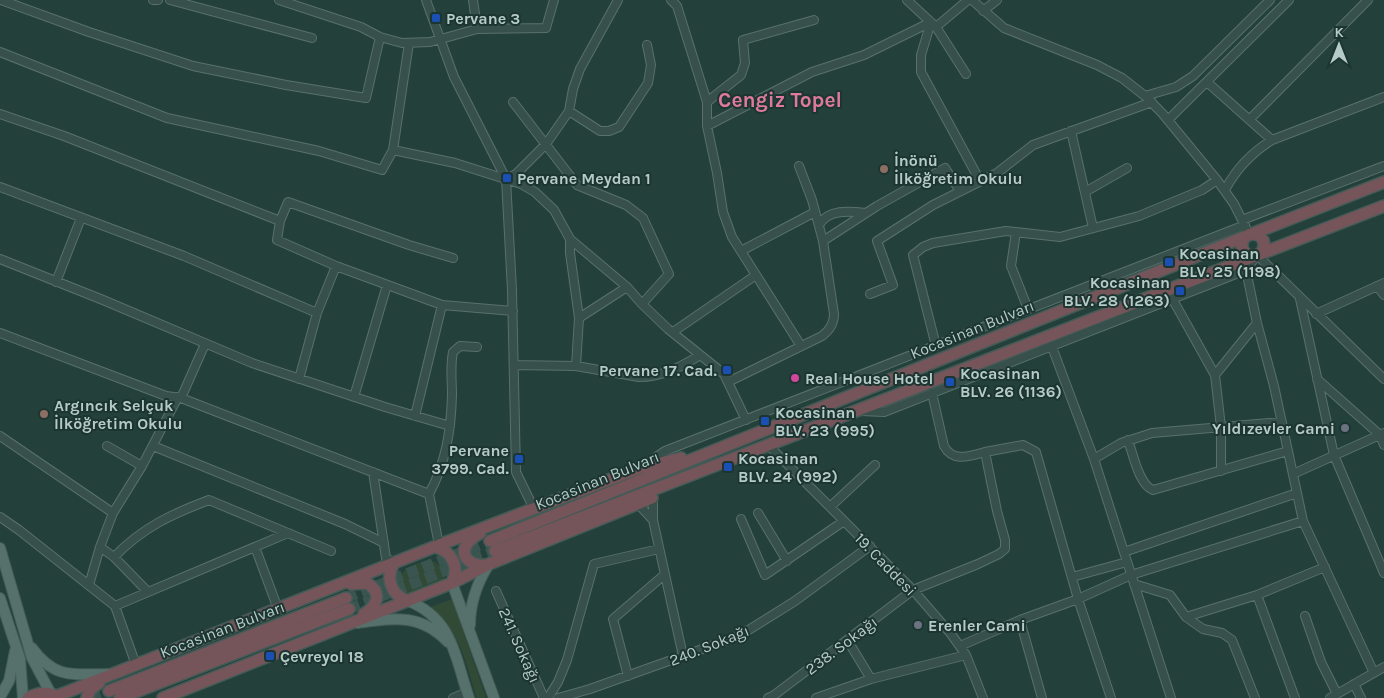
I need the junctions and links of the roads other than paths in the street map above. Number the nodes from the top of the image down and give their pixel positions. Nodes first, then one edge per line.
1 (1, 0) edge
2 (153, 0) edge
3 (158, 0) edge
4 (170, 0) edge
5 (280, 0) edge
6 (426, 0) edge
7 (473, 0) edge
8 (554, 0) edge
9 (618, 0) edge
10 (671, 0) edge
11 (908, 0) edge
12 (968, 0) edge
13 (972, 0) edge
14 (996, 0) edge
15 (1270, 0) edge
16 (1289, 0) edge
17 (1368, 0) edge
18 (983, 11) junction
19 (814, 20) dead end
20 (933, 24) junction
21 (477, 29) junction
22 (380, 37) junction
23 (312, 38) dead end
24 (440, 40) junction
25 (409, 43) junction
26 (647, 45) dead end
27 (0, 52) edge
28 (966, 74) dead end
29 (1207, 82) junction
30 (1145, 96) junction
31 (1384, 97) edge
32 (513, 102) dead end
33 (707, 102) junction
34 (1152, 102) junction
35 (569, 110) junction
36 (0, 114) edge
37 (1250, 119) junction
38 (1168, 120) junction
39 (707, 126) junction
40 (1071, 131) junction
41 (1272, 140) junction
42 (546, 144) junction
43 (392, 150) junction
44 (799, 166) dead end
45 (1384, 166) edge
46 (1127, 168) dead end
47 (506, 179) junction
48 (1217, 180) junction
49 (980, 182) junction
50 (1384, 182) edge
51 (0, 187) edge
52 (1225, 190) junction
53 (960, 191) junction
54 (1085, 192) junction
55 (1384, 206) edge
56 (815, 212) junction
57 (866, 213) junction
58 (81, 218) junction
59 (280, 221) junction
60 (819, 225) junction
61 (1245, 227) junction
62 (1093, 228) junction
63 (1016, 232) junction
64 (570, 239) junction
65 (823, 241) junction
66 (741, 251) junction
67 (1257, 255) junction
68 (453, 258) dead end
69 (0, 260) edge
70 (336, 266) junction
71 (1246, 270) junction
72 (756, 275) junction
73 (56, 282) junction
74 (387, 285) junction
75 (1380, 285) edge
76 (627, 287) junction
77 (870, 294) dead end
78 (1384, 295) edge
79 (1300, 299) junction
80 (1174, 300) junction
81 (642, 304) junction
82 (442, 305) junction
83 (1028, 309) junction
84 (513, 311) junction
85 (317, 313) junction
86 (1316, 314) junction
87 (580, 318) junction
88 (1257, 323) junction
89 (673, 332) junction
90 (0, 333) edge
91 (206, 344) junction
92 (801, 346) junction
93 (936, 346) junction
94 (477, 347) dead end
95 (1052, 347) junction
96 (700, 355) junction
97 (514, 365) junction
98 (576, 366) junction
99 (1215, 375) junction
100 (299, 379) junction
101 (1316, 379) junction
102 (1384, 379) edge
103 (728, 382) junction
104 (932, 394) junction
105 (180, 397) junction
106 (354, 397) junction
107 (857, 410) junction
108 (415, 416) junction
109 (746, 420) junction
110 (1282, 422) junction
111 (450, 426) junction
112 (1221, 428) junction
113 (1382, 434) edge
114 (0, 436) edge
115 (1128, 440) junction
116 (768, 445) junction
117 (1384, 445) edge
118 (108, 446) dead end
119 (153, 446) junction
120 (719, 449) junction
121 (1288, 451) junction
122 (985, 452) junction
123 (1334, 456) junction
124 (1094, 458) junction
125 (722, 462) junction
126 (875, 464) dead end
127 (142, 466) junction
128 (640, 468) junction
129 (1221, 471) junction
130 (373, 472) junction
131 (1293, 474) junction
132 (1297, 493) junction
133 (429, 494) junction
134 (653, 498) junction
135 (638, 504) junction
136 (830, 507) junction
137 (534, 509) junction
138 (758, 513) dead end
139 (113, 514) junction
140 (0, 517) edge
141 (741, 519) dead end
142 (653, 520) junction
143 (844, 521) junction
144 (1303, 521) junction
145 (489, 526) junction
146 (288, 533) junction
147 (384, 544) junction
148 (437, 546) junction
149 (870, 546) junction
150 (100, 547) junction
151 (0, 548) edge
152 (254, 548) junction
153 (659, 549) junction
154 (332, 552) dead end
155 (1124, 552) junction
156 (114, 556) junction
157 (787, 560) junction
158 (1127, 562) junction
159 (394, 563) junction
160 (489, 564) junction
161 (1325, 567) junction
162 (1384, 572) edge
163 (664, 576) junction
164 (1131, 576) junction
165 (1072, 577) junction
166 (452, 583) junction
167 (1134, 584) junction
168 (89, 585) junction
169 (333, 587) junction
170 (913, 590) junction
171 (496, 591) dead end
172 (148, 592) junction
173 (1257, 595) junction
174 (0, 598) edge
175 (1078, 598) junction
176 (408, 601) junction
177 (115, 606) junction
178 (278, 609) junction
179 (1305, 616) dead end
180 (1186, 617) junction
181 (1020, 620) junction
182 (348, 625) junction
183 (470, 631) junction
184 (848, 641) junction
185 (27, 642) junction
186 (15, 645) junction
187 (960, 646) junction
188 (453, 649) junction
189 (966, 654) junction
190 (683, 656) junction
191 (136, 665) junction
192 (1384, 667) edge
193 (1374, 673) junction
194 (113, 674) junction
195 (628, 676) junction
196 (871, 679) junction
197 (1354, 684) junction
198 (590, 689) junction
199 (109, 690) tunnel mouth
200 (468, 695) edge
201 (0, 696) edge
202 (56, 696) edge
203 (1333, 696) edge
204 (23, 698) edge
205 (28, 698) edge
206 (87, 698) edge
207 (120, 698) tunnel mouth
208 (163, 698) edge
209 (453, 698) edge
210 (494, 698) edge
211 (546, 698) edge
212 (558, 698) edge
213 (594, 698) edge
214 (768, 698) edge
215 (816, 698) edge
216 (983, 698) edge
217 (1042, 698) edge
218 (1111, 698) edge
219 (1171, 698) edge
220 (1256, 698) edge
221 (1295, 698) edge
222 (1361, 698) edge

1 - 22 street
2 - 3 street
4 - 23 street
5 - 22 street
6 - 24 street
7 - 21 street
8 - 21 street
9 - 35 street
10 - 33 street
11 - 20 street
12 - 20 street
13 - 18 street
14 - 18 street
15 - 30 street
16 - 29 street
17 - 37 street
18 - 30 street
19 - 33 street
20 - 28 street
20 - 39 street
20 - 49 street
21 - 24 street
22 - 25 street
24 - 25 street
24 - 47 street
25 - 43 street
26 - 35 street
27 - 43 street
29 - 37 street
29 - 38 street
30 - 34 street
31 - 41 street
32 - 42 street
33 - 39 street
34 - 38 street
34 - 40 street
35 - 42 street
36 - 59 street
37 - 41 street
38 - 48 street
39 - 66 street
40 - 49 street
40 - 54 street
41 - 52 street
42 - 47 street
42 - 81 street
43 - 47 street
44 - 56 street
45 - 61 street
46 - 54 street
47 - 64 street
47 - 84 street
48 - 52 street
48 - 62 street
49 - 53 street
50 - 61 highway, Kocasinan Bulvarı
51 - 58 street
52 - 61 street
53 - 57 street
53 - 77 street
54 - 62 street
55 - 67 highway, Kocasinan Bulvarı
56 - 60 street
56 - 66 street
57 - 60 street
57 - 65 street
58 - 73 street
58 - 85 street
59 - 68 street
59 - 70 street
60 - 65 street
61 - 67 highway
61 - 83 street
61 - 120 highway, Kocasinan Bulvarı
62 - 63 street
63 - 83 street
63 - 93 street
64 - 76 street
64 - 87 street
65 - 92 street
66 - 72 street
67 - 71 street
67 - 79 street
67 - 107 highway, Kocasinan Bulvarı
69 - 73 street
70 - 74 street
70 - 85 street
71 - 80 street
71 - 88 street
72 - 89 street
72 - 92 street
73 - 91 street
74 - 82 street
74 - 106 street
75 - 78 street
75 - 86 street
76 - 81 street
76 - 87 street
79 - 86 street
79 - 101 street
80 - 95 street
80 - 99 street
81 - 89 street
82 - 84 street
82 - 108 street
83 - 93 street
84 - 97 street
85 - 100 street
86 - 102 street
87 - 98 street
88 - 99 street
88 - 110 street
89 - 96 street
90 - 105 street
91 - 100 street
91 - 105 street
92 - 103 street
93 - 109 street
94 - 111 street
95 - 104 street
95 - 124 street
96 - 98 street
96 - 103 street
97 - 98 street
97 - 137 street
99 - 112 street
100 - 106 street
101 - 113 street
101 - 123 street
103 - 109 street
104 - 107 street
104 - 122 street
105 - 119 street
105 - 130 street
106 - 108 street
107 - 116 highway, Kocasinan Bulvarı
108 - 111 street
109 - 128 street
110 - 112 street
110 - 121 street
111 - 133 street
112 - 115 street
112 - 129 street
113 - 117 street
113 - 123 street
114 - 139 street
115 - 124 street
115 - 129 street
116 - 125 highway, Kocasinan Bulvarı
116 - 136 street, 19. Caddesi
118 - 127 street
119 - 127 street
119 - 147 street
120 - 125 highway, Kocasinan Bulvarı
120 - 128 highway
121 - 129 street
121 - 131 street
122 - 165 street
122 - 170 street, 238. Sokağı
123 - 131 street
123 - 162 street
124 - 155 street
125 - 134 highway
126 - 136 street
127 - 139 street
128 - 137 highway
130 - 133 street
130 - 147 street
131 - 132 street
132 - 144 street
132 - 155 street
133 - 148 street
134 - 135 highway
134 - 142 street
135 - 142 street
135 - 160 highway
136 - 143 street, 19. Caddesi
137 - 145 highway
138 - 157 street
139 - 150 street
140 - 168 street
141 - 157 street
142 - 153 street
143 - 149 street, 19. Caddesi
143 - 157 street
144 - 161 street
144 - 164 street
145 - 148 highway
145 - 160 highway
146 - 152 street
146 - 154 street
146 - 156 street
147 - 159 street
148 - 159 highway
148 - 166 highway
149 - 170 street, 19. Caddesi
149 - 190 street, 240. Sokağı
150 - 156 street
150 - 168 street
151 - 185 main road
152 - 172 street
152 - 178 street
153 - 163 street
153 - 211 street
155 - 158 street
156 - 172 street
158 - 164 street
158 - 165 street
159 - 169 highway
159 - 176 highway
160 - 166 highway
160 - 183 main road
161 - 173 street
161 - 193 street
163 - 190 street
163 - 195 street
164 - 167 street
164 - 175 street
165 - 175 street
166 - 176 highway
166 - 183 main road
167 - 180 street
167 - 219 street
168 - 177 street
169 - 178 highway
169 - 182 highway
170 - 184 street, 238. Sokağı
170 - 187 street, 19. Caddesi
171 - 211 street, 241. Sokağı
172 - 177 street
173 - 180 street
173 - 221 street
174 - 186 main road
175 - 181 street
175 - 218 street
176 - 182 highway
176 - 188 main road
177 - 191 street
178 - 191 highway
179 - 203 street
180 - 220 street
181 - 187 street
181 - 217 street
182 - 188 main road
182 - 208 highway
183 - 210 main road
184 - 196 street
184 - 214 street, 238. Sokağı
185 - 194 main road
185 - 202 main road
186 - 201 main road
186 - 204 main road
187 - 189 street, 19. Caddesi
188 - 200 main road
189 - 196 street
189 - 216 street, 19. Caddesi
190 - 195 street, 240. Sokağı
191 - 194 highway
192 - 193 street
193 - 197 street
194 - 202 highway
194 - 206 highway
195 - 198 street, 240. Sokağı
196 - 215 street
197 - 203 street
197 - 222 street
198 - 212 street, 240. Sokağı
198 - 213 street
199 - 207 highway, Kocasinan Bulvarı
200 - 209 street
202 - 205 highway

